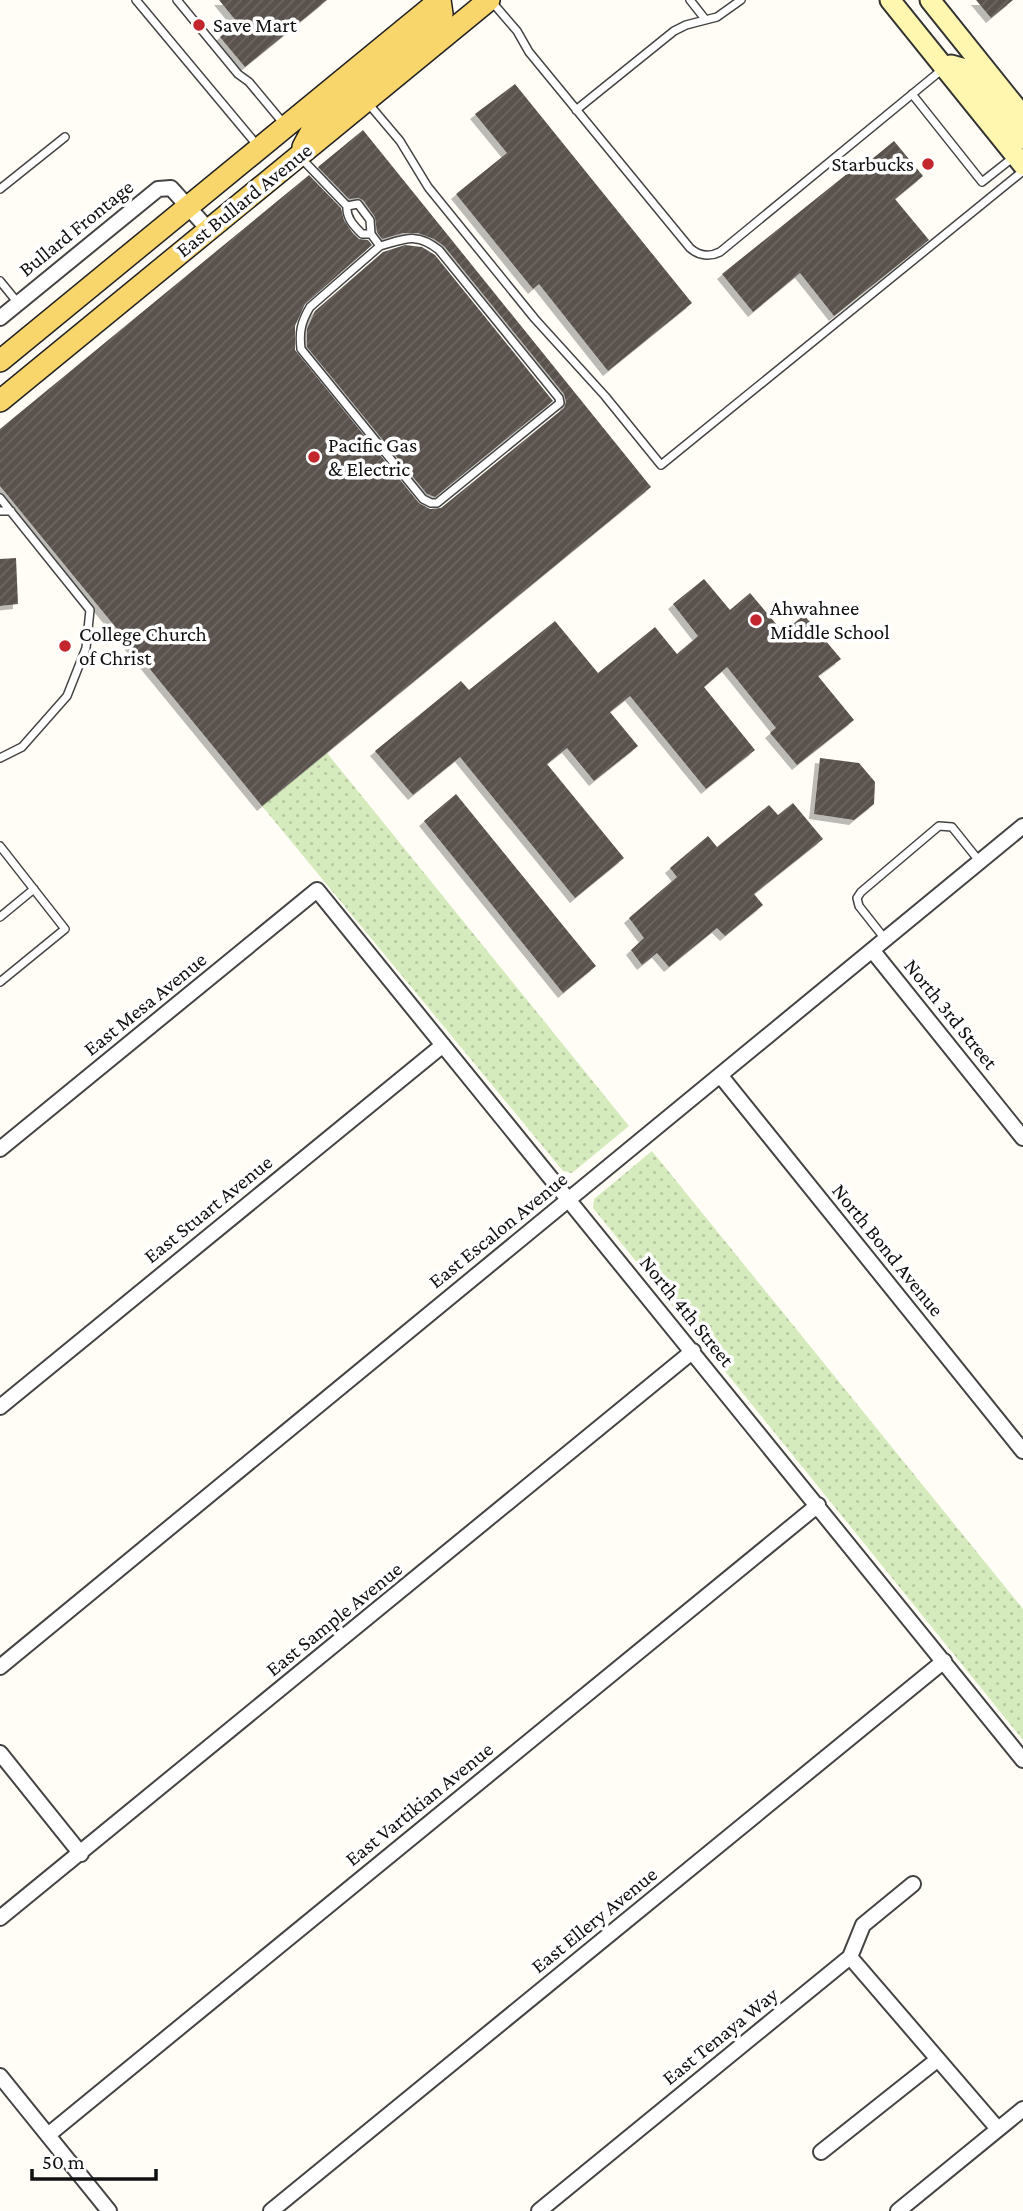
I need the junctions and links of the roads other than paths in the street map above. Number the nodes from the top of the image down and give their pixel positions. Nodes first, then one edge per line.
1 (136, 0) edge
2 (177, 0) edge
3 (489, 0) edge
4 (690, 0) edge
5 (741, 0) edge
6 (890, 0) edge
7 (930, 0) edge
8 (433, 4) edge
9 (705, 19) junction
10 (944, 67) junction
11 (912, 94) junction
12 (366, 101) junction
13 (576, 110) junction
14 (1023, 116) edge
15 (286, 127) junction
16 (65, 137) dead end
17 (260, 148) junction
18 (299, 156) junction
19 (1021, 158) edge
20 (0, 189) edge
21 (189, 206) junction
22 (347, 206) junction
23 (208, 229) junction
24 (371, 234) junction
25 (380, 246) junction
26 (0, 281) edge
27 (18, 303) junction
28 (0, 318) edge
29 (0, 361) edge
30 (0, 401) edge
31 (0, 498) edge
32 (0, 511) edge
33 (10, 511) junction
34 (0, 758) edge
35 (1023, 826) edge
36 (0, 846) edge
37 (3, 857) edge
38 (980, 862) junction
39 (34, 889) junction
40 (317, 890) joint
41 (0, 917) edge
42 (886, 939) junction
43 (872, 950) junction
44 (0, 982) edge
45 (443, 1045) junction
46 (720, 1075) junction
47 (1023, 1138) edge
48 (0, 1149) edge
49 (569, 1199) junction
50 (693, 1351) junction
51 (0, 1406) edge
52 (1023, 1451) edge
53 (818, 1505) junction
54 (944, 1661) junction
55 (0, 1667) edge
56 (0, 1753) edge
57 (1023, 1760) edge
58 (80, 1854) junction
59 (913, 1884) dead end
60 (0, 1918) edge
61 (850, 1956) junction
62 (937, 2060) junction
63 (0, 2076) edge
64 (1023, 2109) edge
65 (998, 2129) junction
66 (48, 2135) junction
67 (821, 2152) dead end
68 (902, 2210) edge
69 (109, 2211) edge
70 (271, 2211) edge
71 (539, 2211) edge

1 - 17 lane
2 - 15 lane
3 - 12 main road, East Bullard Avenue
3 - 13 lane
4 - 9 lane
5 - 9 lane
6 - 10 main road
7 - 14 main road
8 - 15 main road, East Bullard Avenue
8 - 18 main road
9 - 13 lane
10 - 11 lane
10 - 19 main road
11 - 13 lane
11 - 19 lane
12 - 18 main road, East Bullard Avenue
12 - 19 lane
15 - 17 main road, East Bullard Avenue
16 - 20 lane
17 - 21 main road, East Bullard Avenue
18 - 22 lane
18 - 23 main road, East Bullard Avenue
21 - 23 street, Bullard Frontage
21 - 27 street, Bullard Frontage
21 - 29 main road, East Bullard Avenue
22 - 24 lane
22 - 24 lane
23 - 30 main road, East Bullard Avenue
24 - 25 lane
25 - 25 lane
26 - 27 lane
27 - 28 street, Bullard Frontage
31 - 33 lane
32 - 33 lane
33 - 34 lane
35 - 38 street, East Escalon Avenue
36 - 37 lane
37 - 39 lane
38 - 42 street, East Escalon Avenue
38 - 42 lane
39 - 41 lane
39 - 44 lane
40 - 45 street, North 4th Street
40 - 48 street, East Mesa Avenue
42 - 43 street, East Escalon Avenue
43 - 46 street, East Escalon Avenue
43 - 47 street, North 3rd Street
45 - 49 street, North 4th Street
45 - 51 street, East Stuart Avenue
46 - 49 street, East Escalon Avenue
46 - 52 street, North Bond Avenue
49 - 50 street, North 4th Street
49 - 55 street, East Escalon Avenue
50 - 53 street, North 4th Street
50 - 58 street, East Sample Avenue
53 - 54 street, North 4th Street
53 - 66 street, East Vartikian Avenue
54 - 57 street, North 4th Street
54 - 70 street, East Ellery Avenue
56 - 58 street
58 - 60 street, East Sample Avenue
59 - 61 street, East Tenaya Way
61 - 62 street
61 - 71 street, East Tenaya Way
62 - 65 street
62 - 67 street
63 - 66 street
64 - 65 street
65 - 68 street
66 - 69 street

